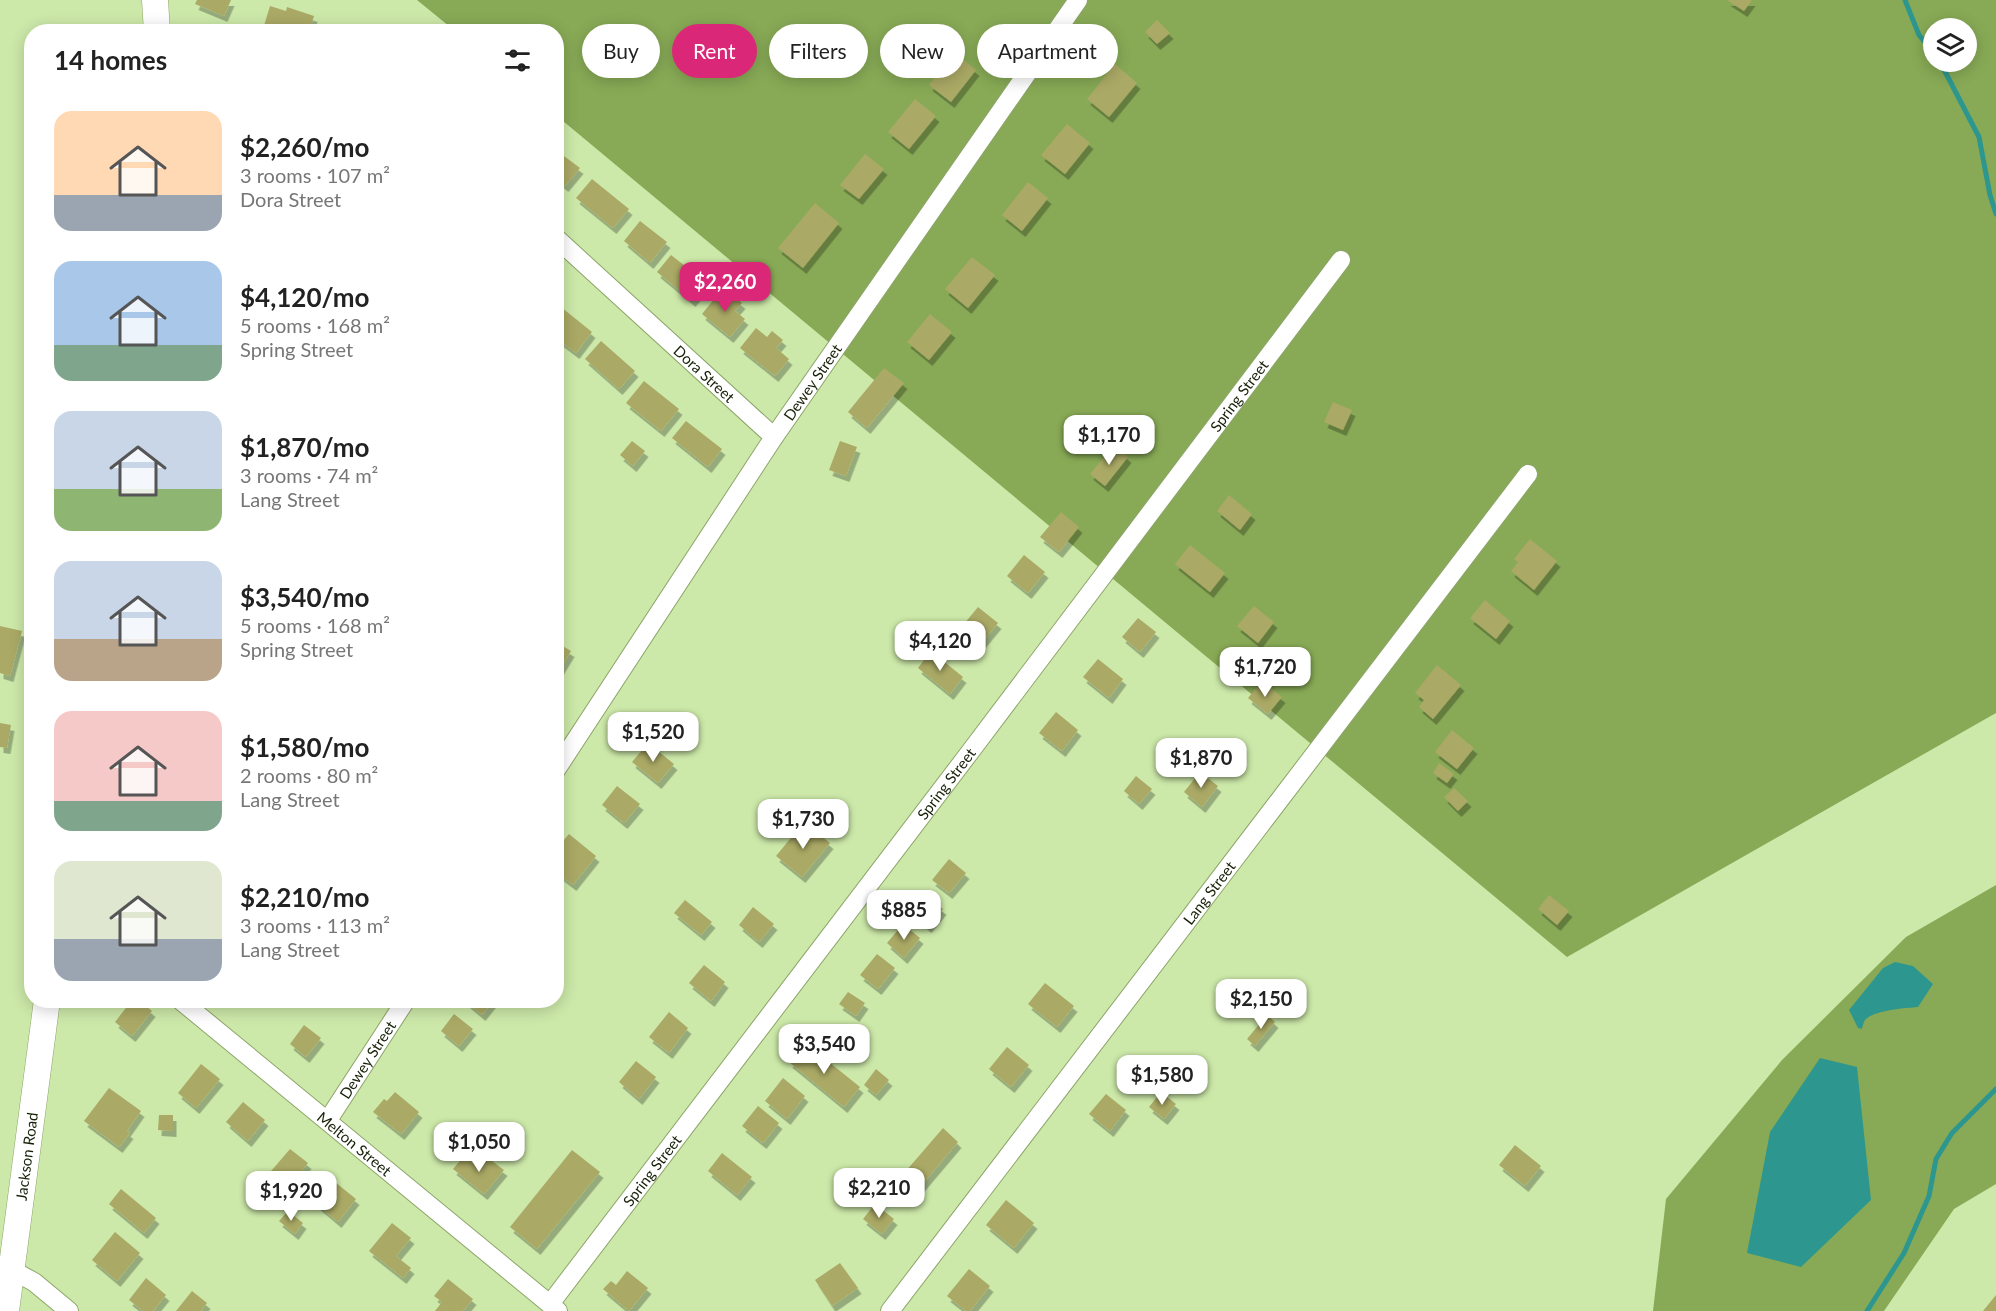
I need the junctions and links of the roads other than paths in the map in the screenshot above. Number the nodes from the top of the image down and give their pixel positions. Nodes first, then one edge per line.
1 (155, 0) edge
2 (1078, 0) edge
3 (156, 24) edge
4 (564, 245) edge
5 (1341, 260) dead end
6 (774, 437) junction
7 (1528, 474) dead end
8 (564, 758) edge
9 (46, 1008) edge
10 (190, 1008) edge
11 (401, 1008) edge
12 (328, 1120) junction
13 (12, 1270) junction
14 (554, 1308) edge
15 (6, 1311) edge
16 (69, 1311) edge
17 (890, 1311) edge

1 - 3 main road
2 - 6 street, Dewey Street
4 - 6 street, Dora Street
5 - 14 street, Spring Street
6 - 8 street, Dewey Street
7 - 17 street, Lang Street
9 - 13 main road, Jackson Road
10 - 12 street, Melton Street
11 - 12 street, Dewey Street
12 - 14 street, Melton Street
13 - 15 main road, Jackson Road
13 - 16 street

